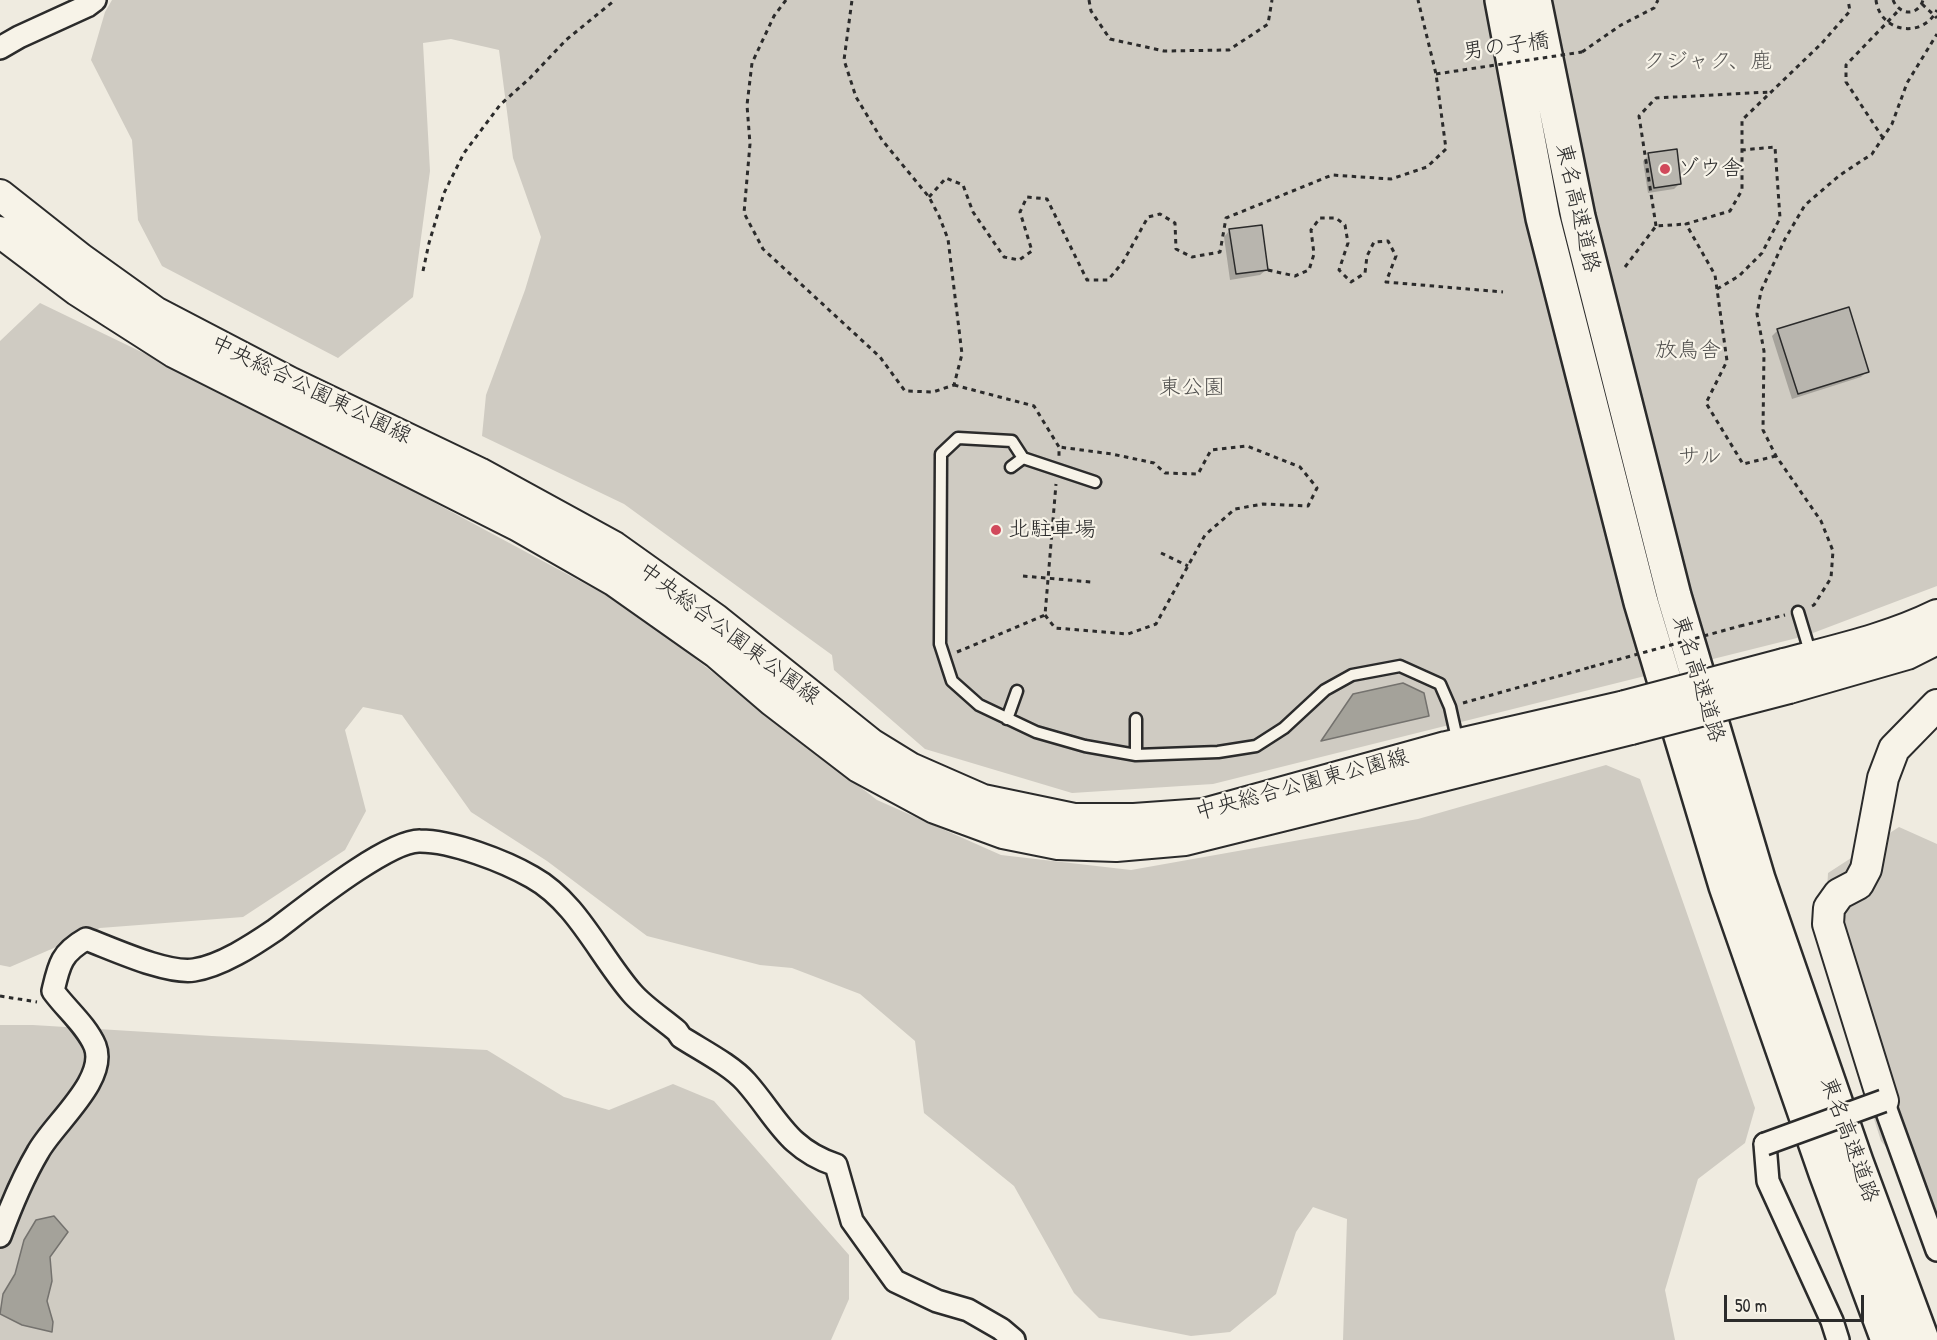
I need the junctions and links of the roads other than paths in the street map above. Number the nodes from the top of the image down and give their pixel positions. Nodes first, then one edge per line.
1 (95, 0) edge
2 (1502, 0) edge
3 (1534, 0) edge
4 (0, 48) edge
5 (0, 195) edge
6 (0, 232) edge
7 (1023, 458) junction
8 (1011, 467) dead end
9 (1095, 482) dead end
10 (1798, 612) road end
11 (1937, 615) edge
12 (1937, 639) edge
13 (1795, 669) junction
14 (1017, 691) dead end
15 (1937, 705) edge
16 (1628, 717) junction
17 (1007, 719) junction
18 (1136, 719) dead end
19 (1136, 755) junction
20 (1462, 758) junction
21 (1883, 1101) junction
22 (0, 1236) edge
23 (1937, 1250) edge
24 (1014, 1340) edge
25 (1838, 1340) edge
26 (1888, 1340) edge
27 (1922, 1340) edge

1 - 4 street
2 - 26 highway, 東名高速道路
3 - 27 highway, 東名高速道路
5 - 20 street, 中央総合公園東公園線
6 - 20 street
7 - 8 lane
7 - 9 lane
7 - 17 lane
10 - 13 lane
11 - 13 street
12 - 13 street
13 - 16 street, bridge
14 - 17 lane
15 - 21 street
16 - 20 street
16 - 20 street, 中央総合公園東公園線
17 - 19 lane
18 - 19 lane
19 - 20 lane
21 - 23 street
21 - 25 street, bridge
22 - 24 street

